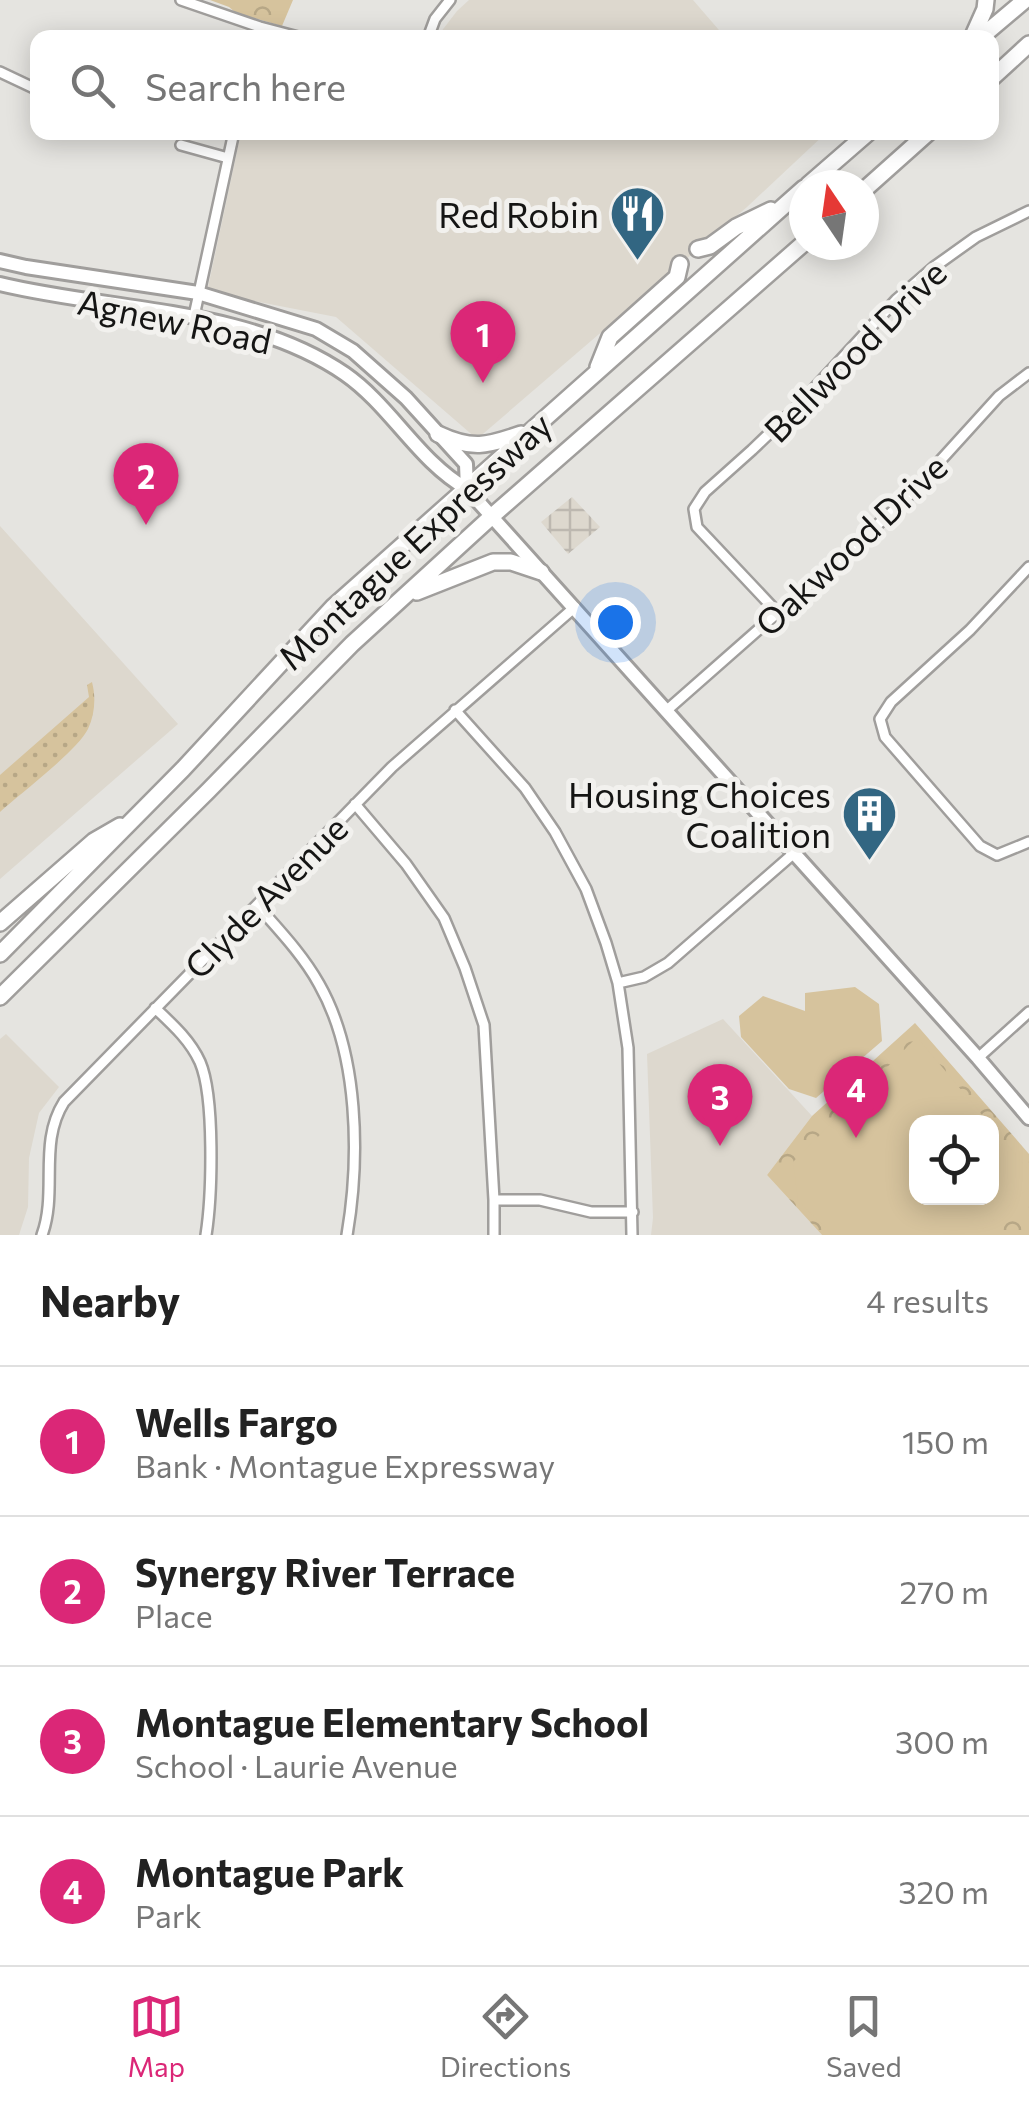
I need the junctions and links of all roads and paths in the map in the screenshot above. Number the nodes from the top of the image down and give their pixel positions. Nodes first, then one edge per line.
1 (182, 0) edge
2 (450, 0) edge
3 (986, 0) edge
4 (1022, 5) edge
5 (254, 30) edge
6 (431, 30) edge
7 (975, 30) edge
8 (990, 30) edge
9 (1029, 44) edge
10 (0, 72) edge
11 (999, 72) edge
12 (30, 86) edge
13 (232, 140) edge
14 (860, 140) edge
15 (920, 140) edge
16 (180, 145) dead end
17 (228, 158) junction
18 (825, 170) edge
19 (879, 177) edge
20 (788, 202) joint
21 (1029, 211) edge
22 (698, 249) dead end
23 (789, 256) edge
24 (0, 261) edge
25 (680, 264) dead end
26 (0, 284) edge
27 (198, 293) junction
28 (194, 316) junction
29 (596, 371) junction
30 (1029, 373) edge
31 (530, 431) junction
32 (438, 434) junction
33 (466, 489) junction
34 (491, 517) junction
35 (1029, 568) edge
36 (542, 572) junction
37 (404, 597) junction
38 (575, 608) junction
39 (778, 613) junction
40 (456, 710) junction
41 (666, 711) junction
42 (356, 804) junction
43 (141, 814) junction
44 (1029, 842) edge
45 (794, 854) junction
46 (257, 905) junction
47 (0, 923) edge
48 (0, 954) edge
49 (618, 983) junction
50 (0, 997) edge
51 (154, 1008) junction
52 (1029, 1012) edge
53 (978, 1058) junction
54 (1029, 1118) edge
55 (494, 1200) junction
56 (633, 1212) junction
57 (42, 1235) edge
58 (206, 1235) edge
59 (347, 1235) edge
60 (494, 1235) edge
61 (632, 1235) edge

1 - 5 street
2 - 6 street
3 - 7 highway
4 - 8 highway
9 - 11 highway
10 - 12 street
13 - 17 street
14 - 18 highway, Montague Expressway
15 - 19 highway
16 - 17 street
17 - 27 street
20 - 22 highway
20 - 29 highway, Montague Expressway
21 - 39 street, Bellwood Drive
23 - 34 highway, Montague Expressway
24 - 27 main road, Agnew Road
25 - 29 highway
26 - 28 main road, Agnew Road
27 - 28 street
27 - 32 main road, Agnew Road
28 - 33 main road, Agnew Road
29 - 31 highway, Montague Expressway
30 - 39 street, Oakwood Drive
31 - 32 highway
31 - 33 highway, Montague Expressway
32 - 33 main road, Agnew Road
33 - 34 main road
33 - 43 highway, Montague Expressway
34 - 36 main road
34 - 37 highway, Montague Expressway
35 - 44 street
36 - 37 highway
36 - 38 main road
37 - 50 highway, Montague Expressway
38 - 40 street, Clyde Avenue
38 - 41 main road
39 - 41 street, Oakwood Drive
40 - 42 street, Clyde Avenue
40 - 49 street
41 - 45 main road
42 - 46 street, Clyde Avenue
42 - 55 street
43 - 47 highway
43 - 48 highway, Montague Expressway
45 - 49 street
45 - 53 main road
46 - 51 street, Clyde Avenue
46 - 59 street
49 - 56 street
51 - 57 street, Clyde Avenue
51 - 58 street
52 - 53 street
53 - 54 main road
55 - 56 street
55 - 60 street
56 - 61 street

